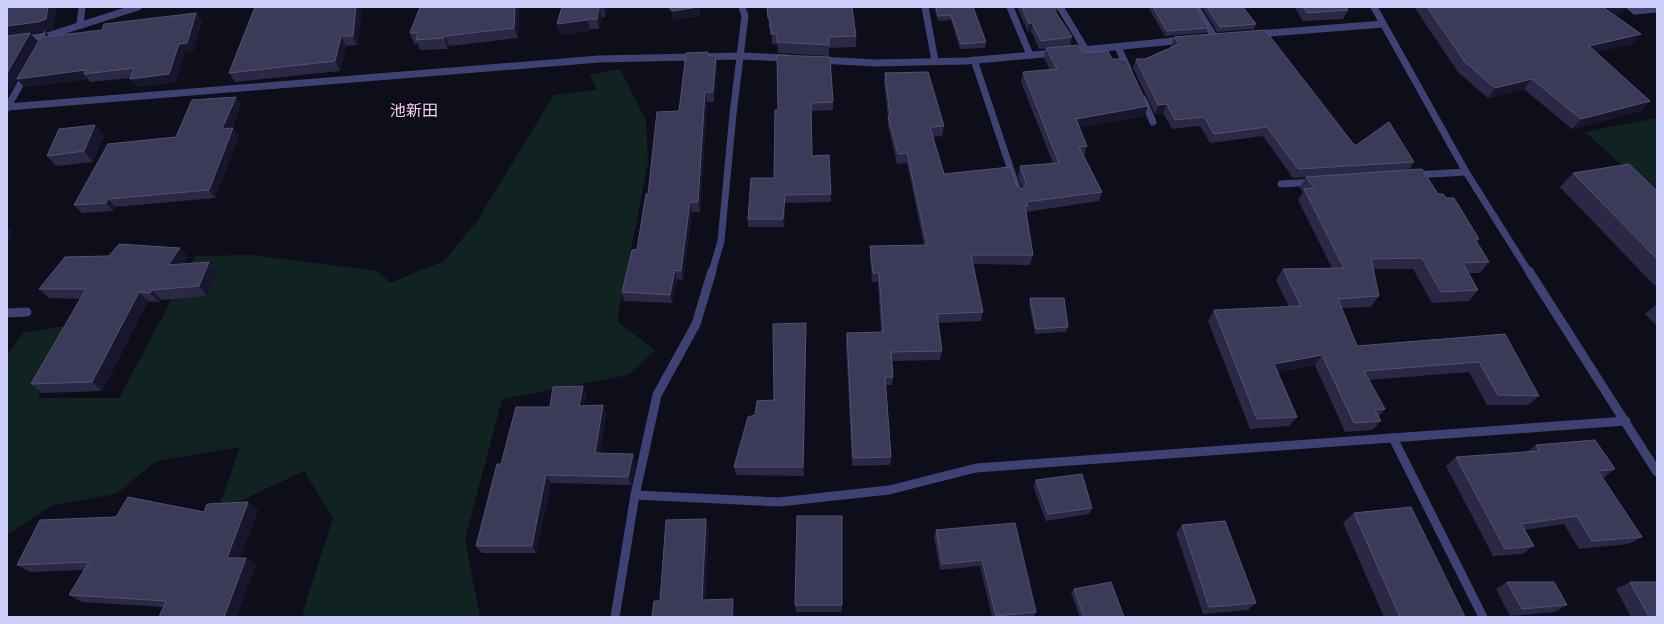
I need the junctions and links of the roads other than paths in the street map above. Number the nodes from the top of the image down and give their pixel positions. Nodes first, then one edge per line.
1 (82, 7) edge
2 (138, 7) edge
3 (742, 7) edge
4 (925, 7) edge
5 (1010, 7) edge
6 (1060, 7) edge
7 (1196, 7) edge
8 (1374, 7) edge
9 (1630, 7) edge
10 (1657, 9) edge
11 (1383, 24) junction
12 (80, 25) junction
13 (1254, 34) edge
14 (47, 36) junction
15 (1223, 37) edge
16 (1208, 38) edge
17 (1215, 38) junction
18 (1192, 39) edge
19 (7, 41) edge
20 (43, 42) edge
21 (1118, 47) junction
22 (1086, 50) junction
23 (1030, 55) junction
24 (740, 56) junction
25 (796, 59) edge
26 (812, 60) edge
27 (974, 60) junction
28 (935, 61) junction
29 (29, 68) edge
30 (1131, 74) edge
31 (1140, 95) edge
32 (7, 108) edge
33 (1153, 122) dead end
34 (1466, 172) junction
35 (1404, 176) edge
36 (1319, 181) edge
37 (1281, 184) dead end
38 (1019, 194) edge
39 (27, 312) dead end
40 (7, 313) edge
41 (1626, 421) junction
42 (1393, 438) junction
43 (1657, 472) edge
44 (634, 495) junction
45 (615, 617) edge
46 (1483, 617) edge

1 - 12 street
2 - 12 street
3 - 24 street
4 - 28 street
5 - 23 street
6 - 22 street
7 - 17 street
8 - 11 street
9 - 10 street
11 - 13 street
11 - 34 street
12 - 14 street
14 - 19 street
14 - 20 street
15 - 17 street
16 - 17 street
18 - 21 street
21 - 22 street
21 - 30 street
22 - 23 street
23 - 27 street
24 - 25 street
24 - 32 street
24 - 44 street
26 - 28 street
27 - 28 street
27 - 38 street
29 - 32 street
31 - 33 street
34 - 35 street
34 - 41 street
36 - 37 street
39 - 40 street
41 - 42 street
41 - 43 street
42 - 44 street
42 - 46 street
44 - 45 street

